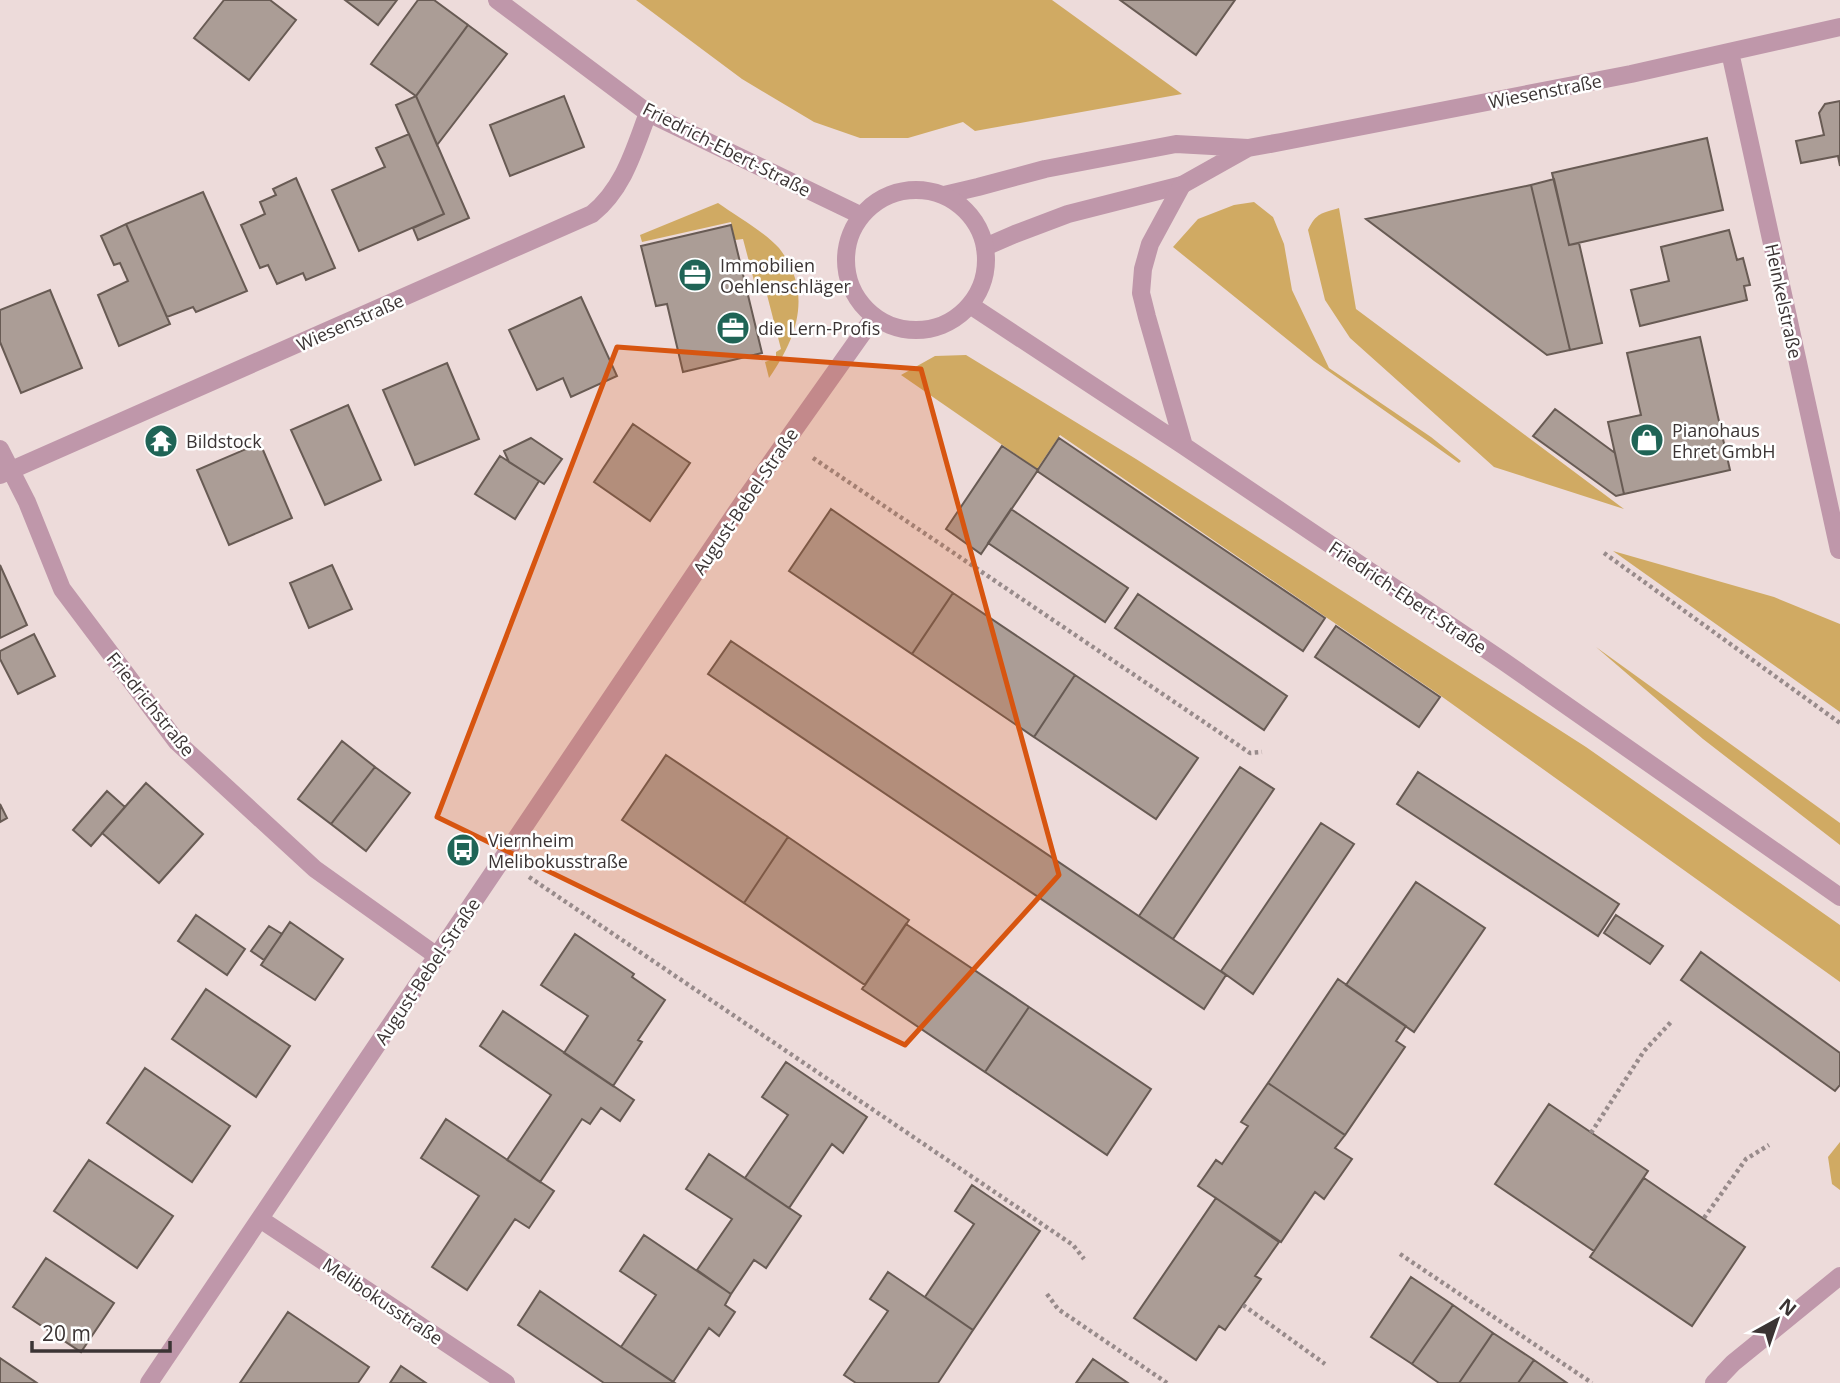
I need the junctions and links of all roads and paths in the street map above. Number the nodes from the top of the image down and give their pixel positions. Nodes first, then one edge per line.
1 (498, 0) edge
2 (1840, 27) edge
3 (1730, 52) junction
4 (648, 113) junction
5 (1248, 148) junction
6 (1182, 185) junction
7 (944, 195) junction
8 (860, 215) junction
9 (985, 247) junction
10 (970, 305) junction
11 (874, 317) junction
12 (786, 440) junction
13 (1184, 446) junction
14 (0, 449) edge
15 (5, 472) edge
16 (1839, 550) edge
17 (1604, 553) dead end
18 (1840, 723) edge
19 (1262, 752) dead end
20 (503, 859) junction
21 (1840, 897) edge
22 (437, 956) junction
23 (1671, 1022) dead end
24 (1591, 1133) dead end
25 (1769, 1146) dead end
26 (1704, 1218) dead end
27 (260, 1219) junction
28 (1400, 1254) dead end
29 (1083, 1259) dead end
30 (1840, 1276) edge
31 (1047, 1294) dead end
32 (1243, 1304) dead end
33 (1325, 1364) dead end
34 (149, 1383) edge
35 (506, 1383) edge
36 (1167, 1383) edge
37 (1592, 1383) edge
38 (1714, 1383) edge

1 - 4 street, Friedrich-Ebert-Straße
2 - 3 street, Wiesenstraße
3 - 5 street, Wiesenstraße
3 - 16 street, Heinkelstraße
4 - 8 street, Friedrich-Ebert-Straße
4 - 15 street, Wiesenstraße
5 - 6 street, Wiesenstraße
5 - 7 street, Wiesenstraße
6 - 9 street, Wiesenstraße
6 - 13 street
7 - 8 street
7 - 9 street
8 - 11 street
9 - 10 street
10 - 11 street
10 - 13 street, Friedrich-Ebert-Straße
11 - 12 street, August-Bebel-Straße
12 - 19 path
12 - 20 street, August-Bebel-Straße
13 - 21 street, Friedrich-Ebert-Straße
14 - 15 street, Friedrichstraße
15 - 22 street, Friedrichstraße
17 - 18 path
20 - 22 street, August-Bebel-Straße
20 - 29 path
22 - 27 street, August-Bebel-Straße
23 - 24 path
25 - 26 path
27 - 34 street, August-Bebel-Straße
27 - 35 street, Melibokusstraße
28 - 37 path
30 - 38 street
31 - 36 path
32 - 33 path

